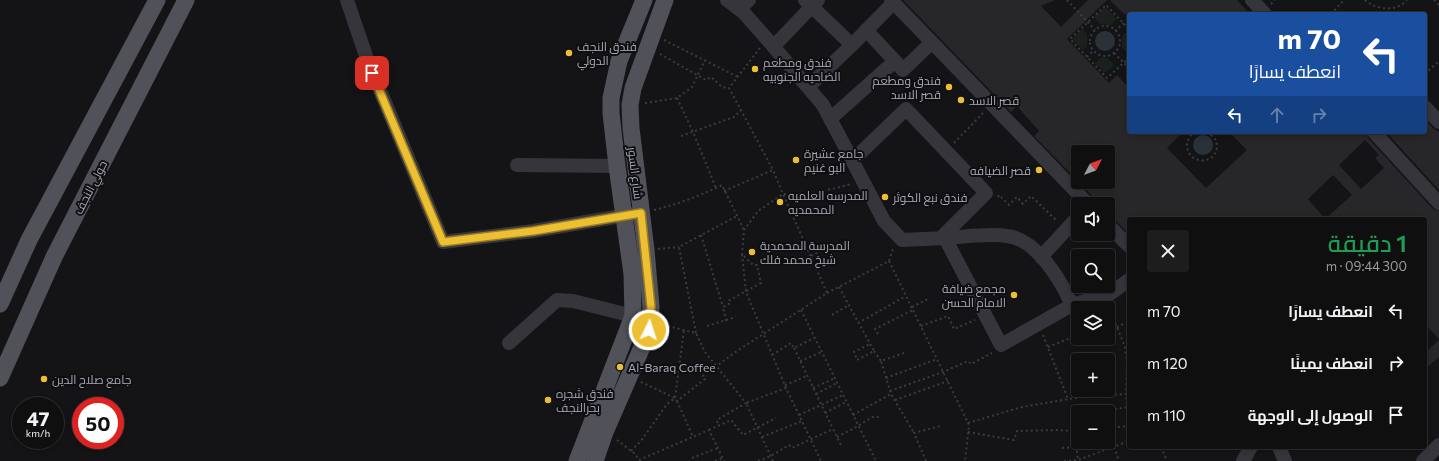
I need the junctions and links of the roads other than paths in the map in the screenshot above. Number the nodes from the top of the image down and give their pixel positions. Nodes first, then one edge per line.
1 (157, 0) edge
2 (186, 0) edge
3 (347, 0) edge
4 (644, 0) edge
5 (665, 0) edge
6 (727, 0) edge
7 (1252, 0) edge
8 (892, 1) edge
9 (812, 2) edge
10 (744, 5) edge
11 (1263, 12) edge
12 (866, 30) junction
13 (771, 42) junction
14 (932, 42) junction
15 (852, 45) junction
16 (895, 61) junction
17 (808, 87) junction
18 (1427, 109) edge
19 (830, 120) junction
20 (1439, 122) edge
21 (1376, 134) edge
22 (72, 159) junction
23 (852, 161) junction
24 (517, 165) dead end
25 (617, 166) junction
26 (98, 172) junction
27 (53, 196) junction
28 (1081, 197) edge
29 (1439, 203) edge
30 (79, 208) junction
31 (641, 213) junction
32 (623, 215) junction
33 (1071, 224) edge
34 (1115, 232) edge
35 (943, 238) junction
36 (1127, 244) edge
37 (1041, 257) junction
38 (1127, 281) edge
39 (1085, 301) edge
40 (1071, 303) edge
41 (0, 304) edge
42 (1071, 306) edge
43 (634, 316) junction
44 (509, 343) dead end
45 (0, 378) edge
46 (1439, 445) edge
47 (1251, 449) edge
48 (1280, 449) edge
49 (577, 461) edge
50 (595, 461) edge
51 (1242, 461) edge
52 (1285, 461) edge
53 (1423, 461) edge

1 - 22 main road
2 - 26 main road, حولي النجف
3 - 32 street
4 - 25 main road, شارع السور
5 - 31 main road, شارع السور
6 - 10 street
7 - 11 street
8 - 12 street
8 - 14 street
9 - 13 street
9 - 15 street
10 - 13 street
12 - 15 street
12 - 16 street
13 - 17 street
14 - 16 street
14 - 28 street
15 - 17 street
16 - 19 street
17 - 19 street
18 - 20 street
19 - 23 street
21 - 29 street
22 - 26 main road
22 - 27 main road
23 - 35 street
23 - 35 street
24 - 25 street
25 - 32 main road, شارع السور
26 - 30 main road, حولي النجف
27 - 30 main road
27 - 41 main road
30 - 45 main road, حولي النجف
31 - 32 street
31 - 50 main road, شارع السور
32 - 43 main road, شارع السور
33 - 37 street
34 - 36 street
35 - 37 street
35 - 42 street
37 - 40 street
38 - 39 street
43 - 44 street
43 - 49 main road, شارع السور
46 - 53 street
47 - 51 street
48 - 52 street

